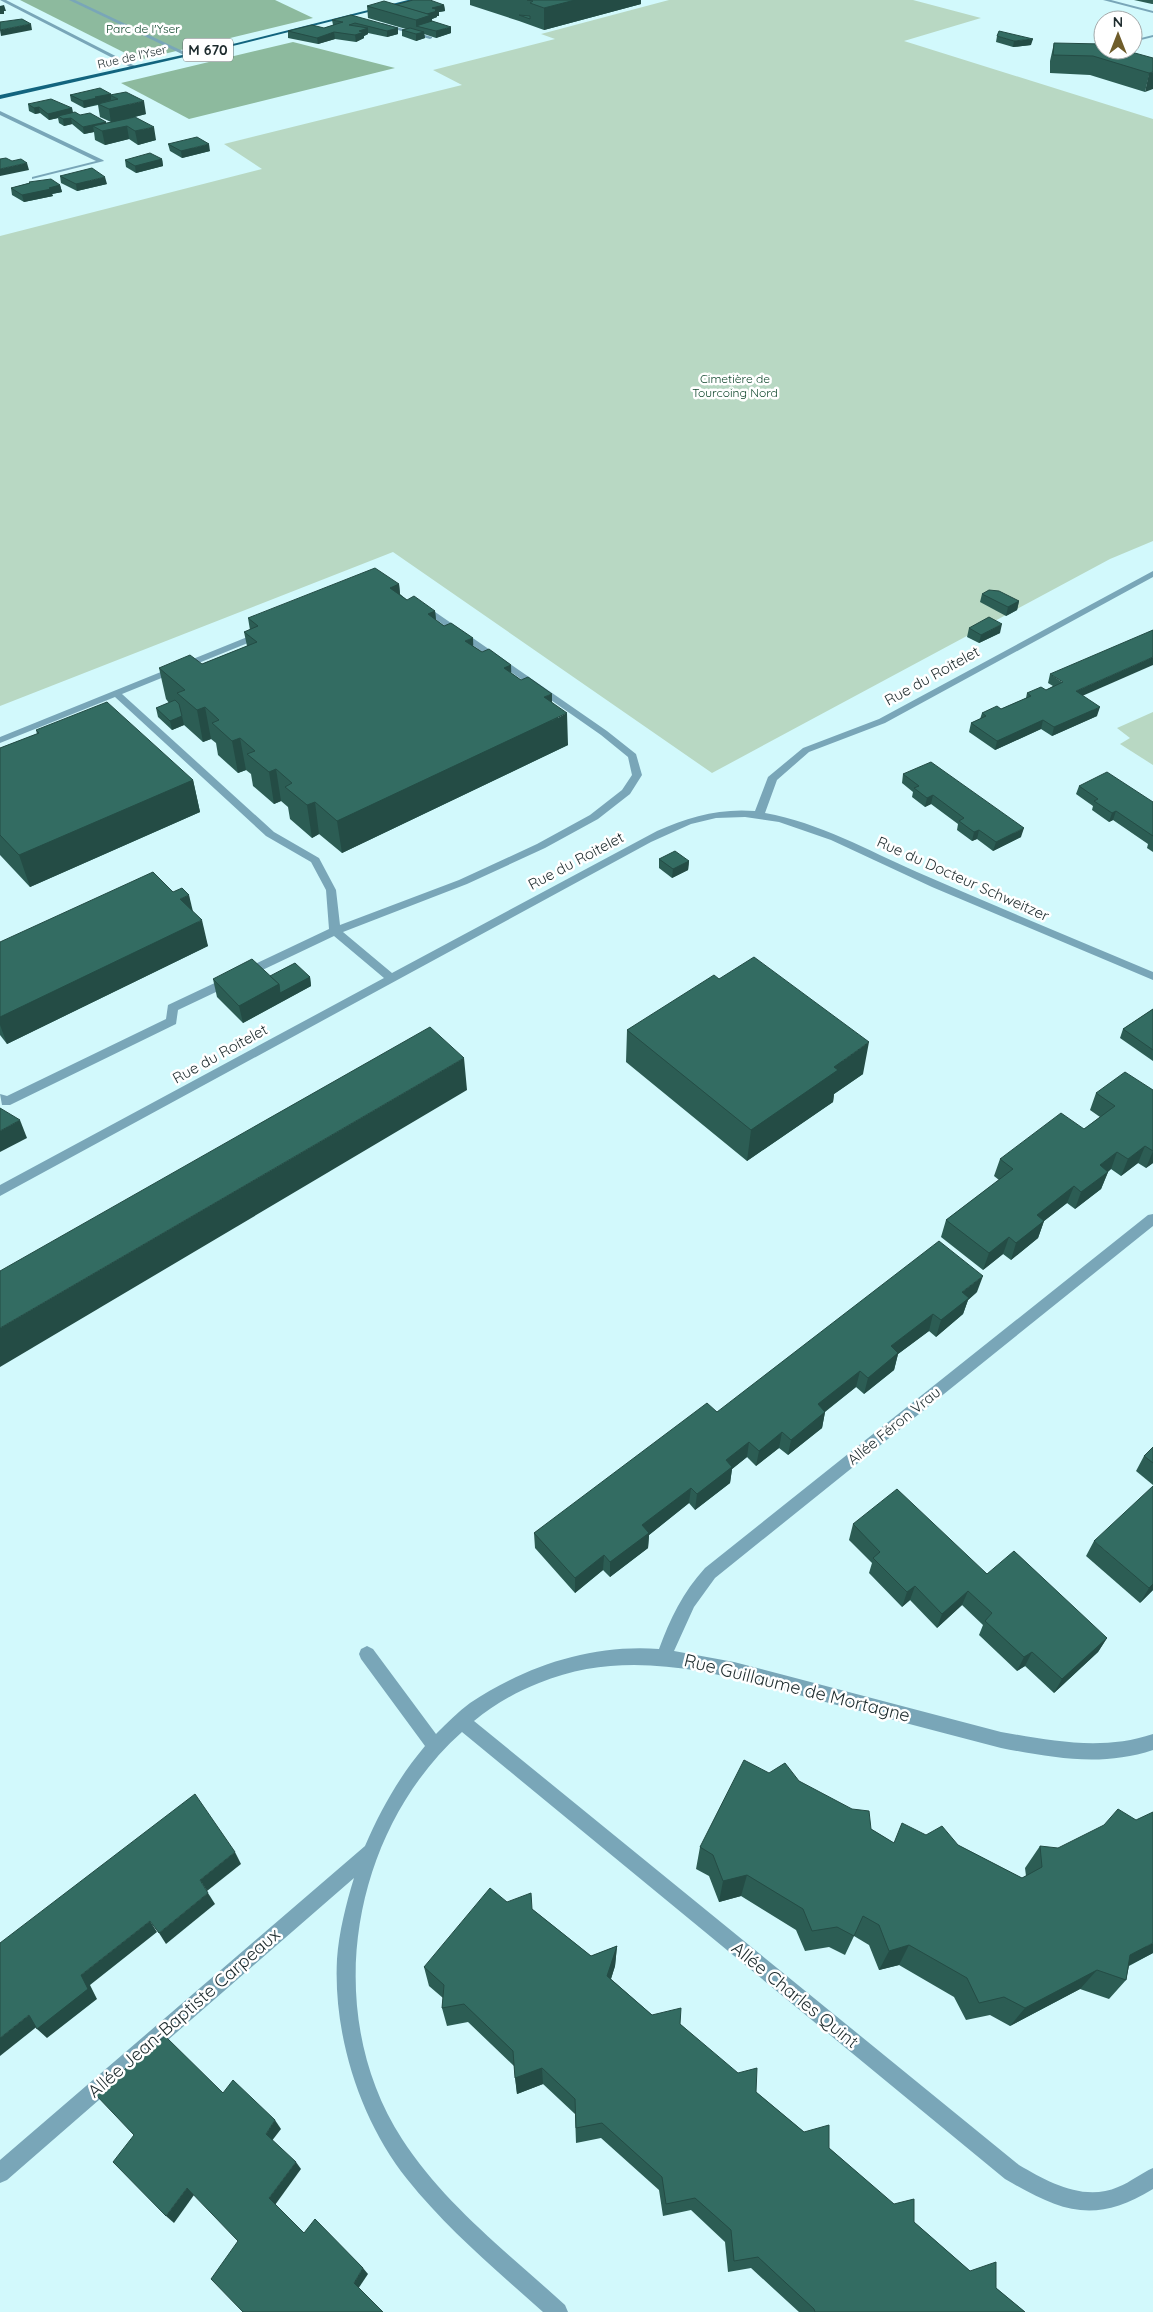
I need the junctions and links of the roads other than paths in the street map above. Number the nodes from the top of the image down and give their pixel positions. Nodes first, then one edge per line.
1 (2, 0) edge
2 (71, 0) edge
3 (414, 0) edge
4 (1074, 0) edge
5 (1096, 0) edge
6 (1106, 0) edge
7 (1153, 12) edge
8 (351, 15) junction
9 (368, 20) edge
10 (377, 23) edge
11 (430, 38) edge
12 (188, 55) junction
13 (134, 67) junction
14 (0, 97) edge
15 (0, 114) edge
16 (34, 178) dead end
17 (1153, 574) edge
18 (409, 601) edge
19 (269, 631) edge
20 (116, 693) junction
21 (0, 740) edge
22 (759, 815) junction
23 (335, 931) junction
24 (1153, 976) edge
25 (392, 978) junction
26 (0, 1098) edge
27 (0, 1191) edge
28 (1153, 1219) edge
29 (367, 1654) dead end
30 (664, 1657) junction
31 (461, 1721) junction
32 (1153, 1742) edge
33 (435, 1746) junction
34 (369, 1853) junction
35 (0, 2173) edge
36 (1153, 2178) edge
37 (558, 2312) edge

1 - 13 street
2 - 12 street
3 - 8 main road, Rue de l'Yser / M 670
4 - 5 street
6 - 7 street
8 - 9 street
8 - 12 main road, Rue de l'Yser / M 670
10 - 11 street
12 - 13 main road, Rue de l'Yser / M 670
13 - 14 main road, Rue de l'Yser / M 670
15 - 16 street
17 - 22 street, Rue du Roitelet
18 - 23 street
19 - 20 street
20 - 21 street
20 - 23 street
22 - 24 street, Rue du Docteur Schweitzer
22 - 25 street, Rue du Roitelet
23 - 25 street
23 - 26 street
25 - 27 street, Rue du Roitelet
28 - 30 street, Allée Féron Vrau
29 - 33 street
30 - 31 street, Rue Guillaume de Mortagne
30 - 32 street, Rue Guillaume de Mortagne
31 - 33 street, Rue Guillaume de Mortagne
31 - 36 street, Allée Charles Quint
33 - 34 street, Rue Guillaume de Mortagne
34 - 35 street, Allée Jean-Baptiste Carpeaux
34 - 37 street, Rue Guillaume de Mortagne

